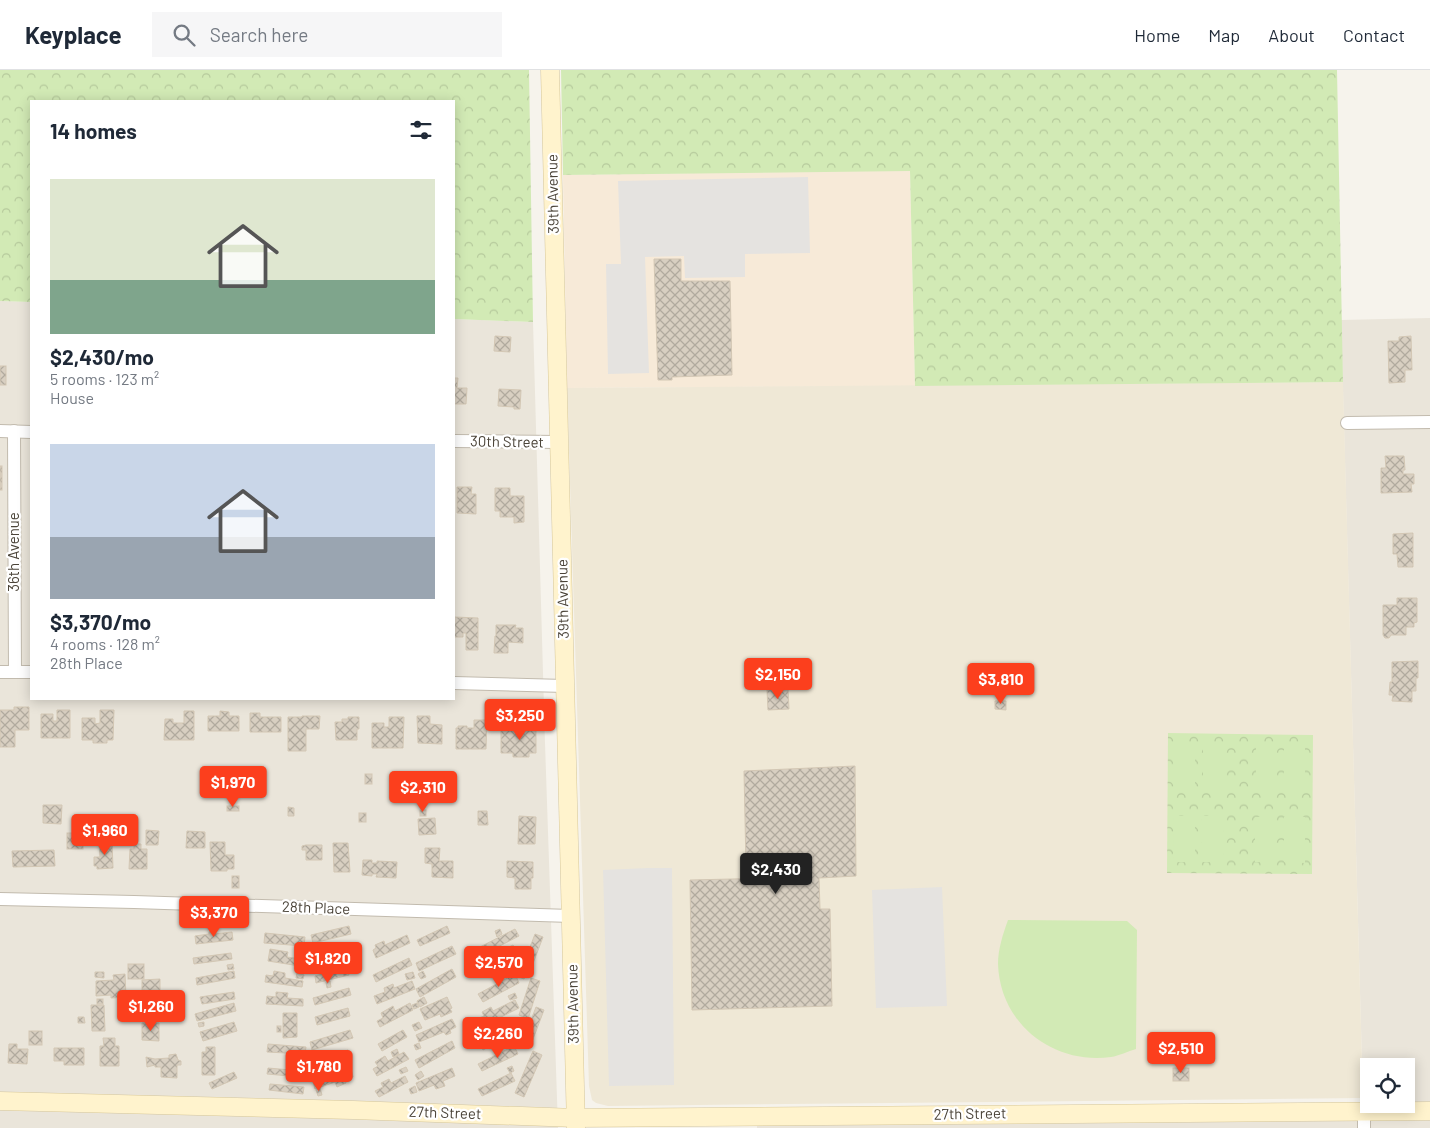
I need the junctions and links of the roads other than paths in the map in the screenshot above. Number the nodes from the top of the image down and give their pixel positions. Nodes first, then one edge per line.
1 (550, 70) edge
2 (1430, 422) edge
3 (1347, 423) dead end
4 (0, 431) edge
5 (14, 431) junction
6 (30, 432) edge
7 (455, 441) edge
8 (559, 442) junction
9 (0, 672) edge
10 (15, 672) junction
11 (30, 672) edge
12 (455, 683) edge
13 (566, 686) junction
14 (0, 899) edge
15 (571, 916) junction
16 (0, 1101) edge
17 (1360, 1110) edge
18 (1415, 1111) edge
19 (1430, 1111) edge
20 (1364, 1113) edge
21 (858, 1122) edge
22 (576, 1123) edge
23 (1364, 1128) edge

1 - 8 street, 39th Avenue
2 - 3 street
4 - 5 street
5 - 6 street
5 - 10 street, 36th Avenue
7 - 8 street, 30th Street
8 - 13 street, 39th Avenue
9 - 10 street
10 - 11 street
12 - 13 street
13 - 15 street, 39th Avenue
14 - 15 street, 28th Place
15 - 22 street, 39th Avenue
16 - 22 street, 27th Street
17 - 21 street, 27th Street
18 - 19 street, 27th Street
20 - 23 street
21 - 22 street, 27th Street

